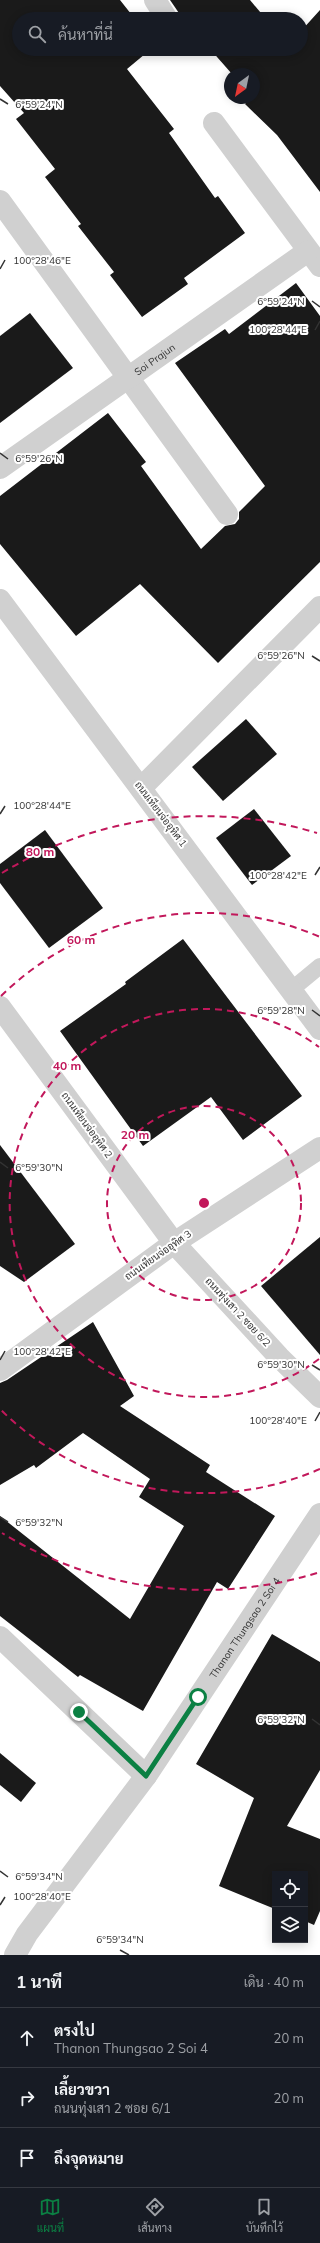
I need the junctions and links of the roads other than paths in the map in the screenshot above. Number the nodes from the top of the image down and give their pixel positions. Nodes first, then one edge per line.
1 (155, 0) edge
2 (163, 12) edge
3 (214, 123) dead end
4 (0, 201) edge
5 (314, 259) edge
6 (127, 377) junction
7 (0, 468) edge
8 (227, 514) dead end
9 (0, 600) edge
10 (320, 607) edge
11 (141, 788) junction
12 (320, 966) edge
13 (291, 990) junction
14 (0, 1007) edge
15 (320, 1029) edge
16 (320, 1148) edge
17 (174, 1243) junction
18 (0, 1370) edge
19 (320, 1397) edge
20 (320, 1514) edge
21 (0, 1637) edge
22 (146, 1776) junction
23 (15, 1955) edge

1 - 2 street
3 - 5 street
4 - 6 street
5 - 6 street, Soi Prajun
6 - 7 street, Soi Prajun
6 - 8 street
9 - 11 street, ถนนเทียนจ่ออุทิศ 1
10 - 11 street
11 - 13 street, ถนนเทียนจ่ออุทิศ 1
12 - 13 lane
13 - 15 street, ถนนเทียนจ่ออุทิศ 1
14 - 17 street, ถนนเทียนจ่ออุทิศ 2
16 - 17 street, ถนนเทียนจ่ออุทิศ 3
17 - 18 street, ถนนเทียนจ่ออุทิศ 3
17 - 19 street, ถนนทุ่งเสา 2 ซอย 6/2
20 - 22 street, Thanon Thungsao 2 Soi 4
21 - 22 street
22 - 23 street, Thanon Thungsao 2 Soi 4

